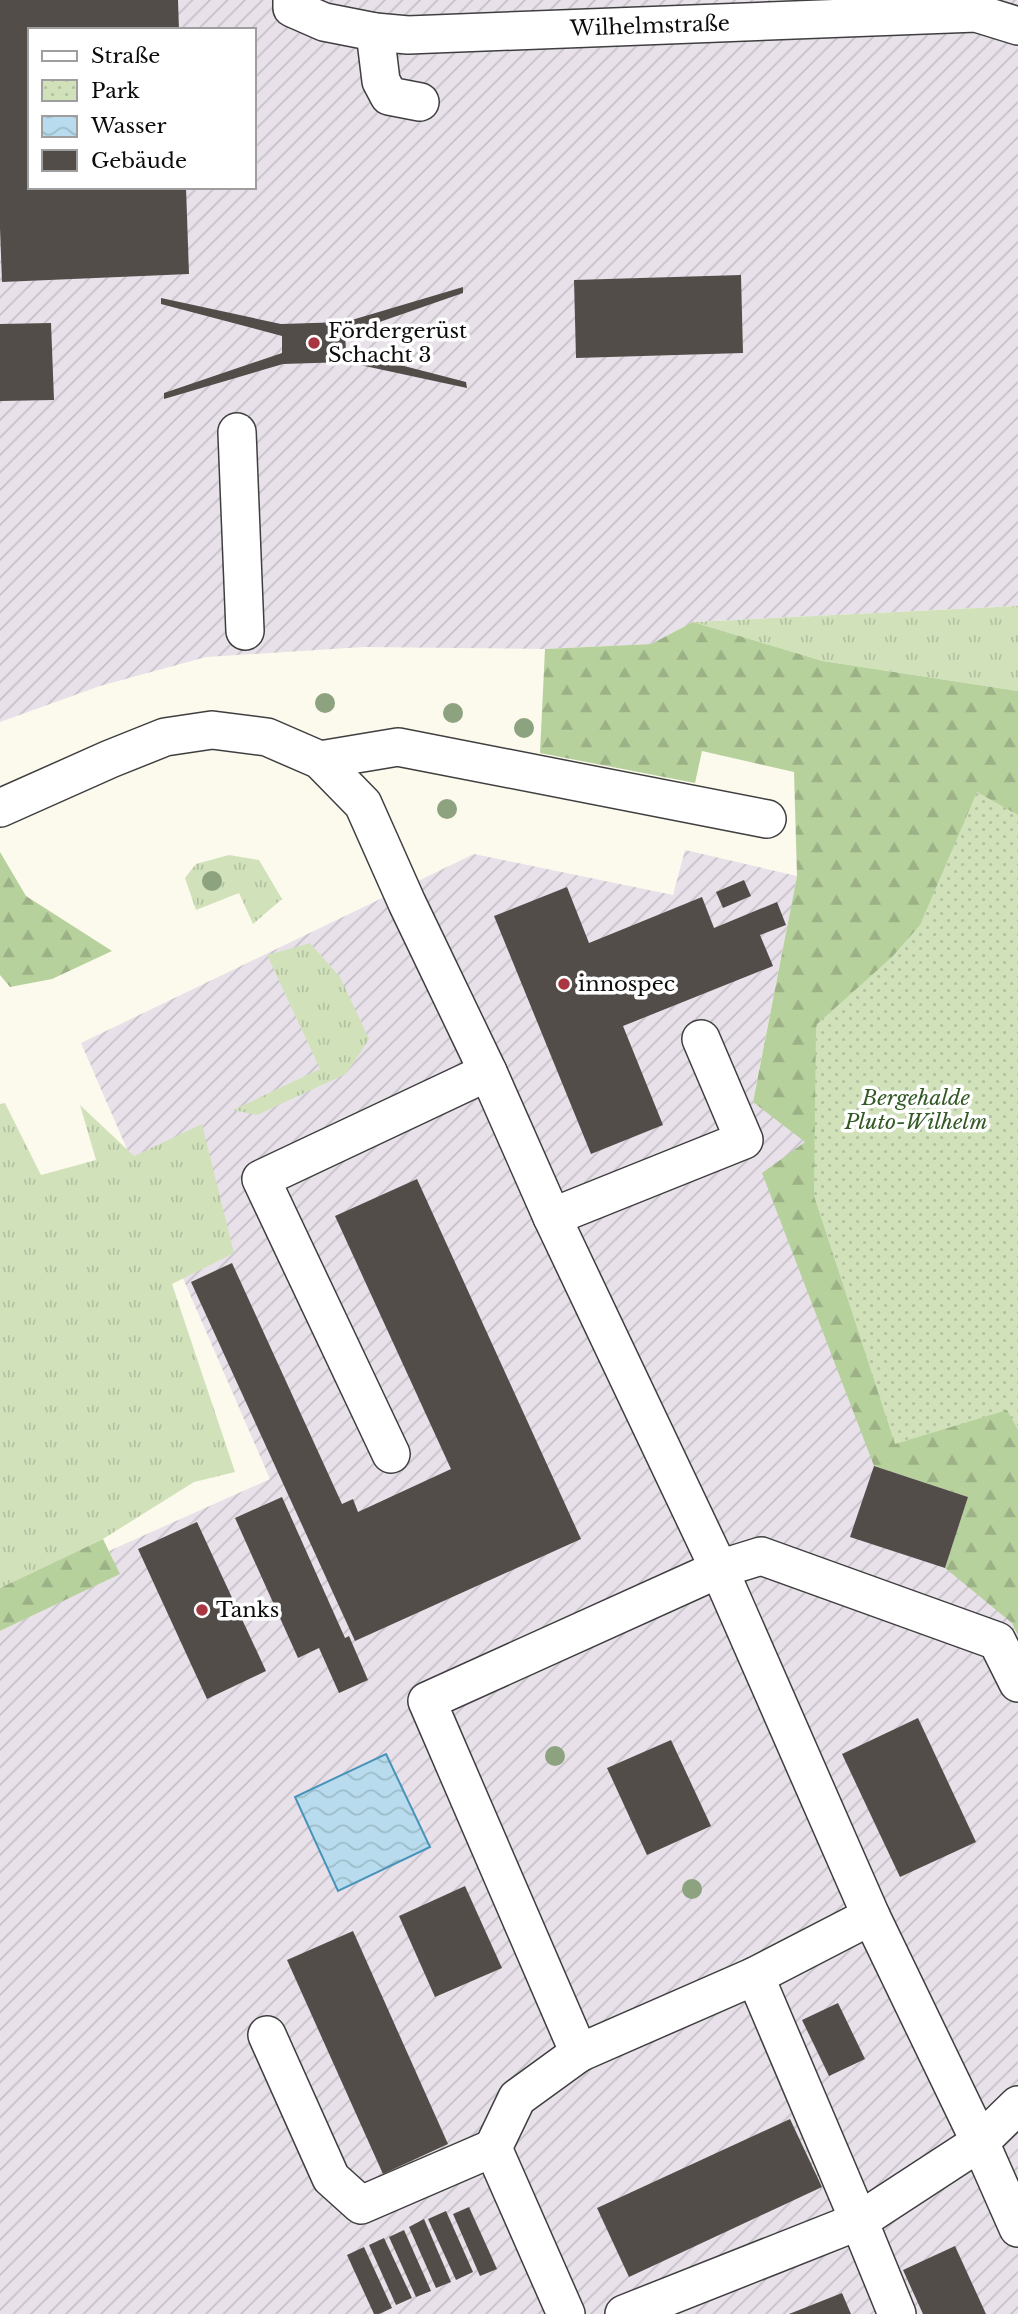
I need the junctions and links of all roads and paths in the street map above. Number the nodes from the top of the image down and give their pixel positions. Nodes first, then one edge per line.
1 (292, 0) edge
2 (1011, 16) edge
3 (375, 32) junction
4 (420, 102) dead end
5 (237, 432) dead end
6 (244, 631) dead end
7 (320, 760) junction
8 (0, 808) edge
9 (767, 819) dead end
10 (701, 1039) dead end
11 (488, 1072) junction
12 (552, 1217) junction
13 (391, 1454) dead end
14 (719, 1569) junction
15 (1018, 1684) edge
16 (871, 1916) junction
17 (755, 1976) junction
18 (267, 2035) dead end
19 (579, 2053) junction
20 (1018, 2105) edge
21 (980, 2142) junction
22 (493, 2148) junction
23 (859, 2221) junction
24 (1018, 2228) edge
25 (566, 2314) edge
26 (624, 2314) edge
27 (897, 2314) edge

1 - 3 lane, Wilhelmstraße
2 - 3 lane, Wilhelmstraße
3 - 4 lane
5 - 6 lane
7 - 8 lane
7 - 9 lane
7 - 11 lane
10 - 12 lane
11 - 12 lane
11 - 13 lane
12 - 14 lane
14 - 15 lane
14 - 16 lane
14 - 19 lane
16 - 17 lane
16 - 21 lane
17 - 19 lane
17 - 23 lane
18 - 22 lane
19 - 22 lane
20 - 21 lane
21 - 23 lane
21 - 24 lane
22 - 25 lane
23 - 26 lane
23 - 27 lane

